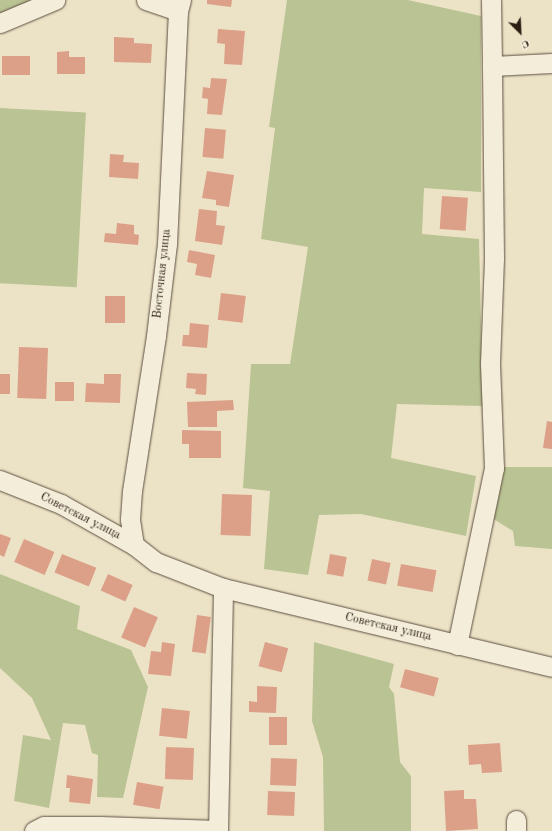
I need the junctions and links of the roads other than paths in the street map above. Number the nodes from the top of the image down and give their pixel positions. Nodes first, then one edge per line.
1 (55, 0) edge
2 (146, 0) edge
3 (491, 0) edge
4 (180, 6) edge
5 (0, 23) edge
6 (552, 63) edge
7 (492, 66) junction
8 (0, 480) edge
9 (134, 545) junction
10 (223, 588) junction
11 (457, 645) junction
12 (552, 668) edge
13 (218, 830) edge
14 (34, 831) edge

1 - 5 street
2 - 4 street
3 - 7 street
4 - 9 street, Восточная улица
6 - 7 street
7 - 11 street
8 - 9 street, Советская улица
9 - 10 street, Советская улица
10 - 11 street, Советская улица
10 - 13 street
11 - 12 street, Советская улица
13 - 14 street

